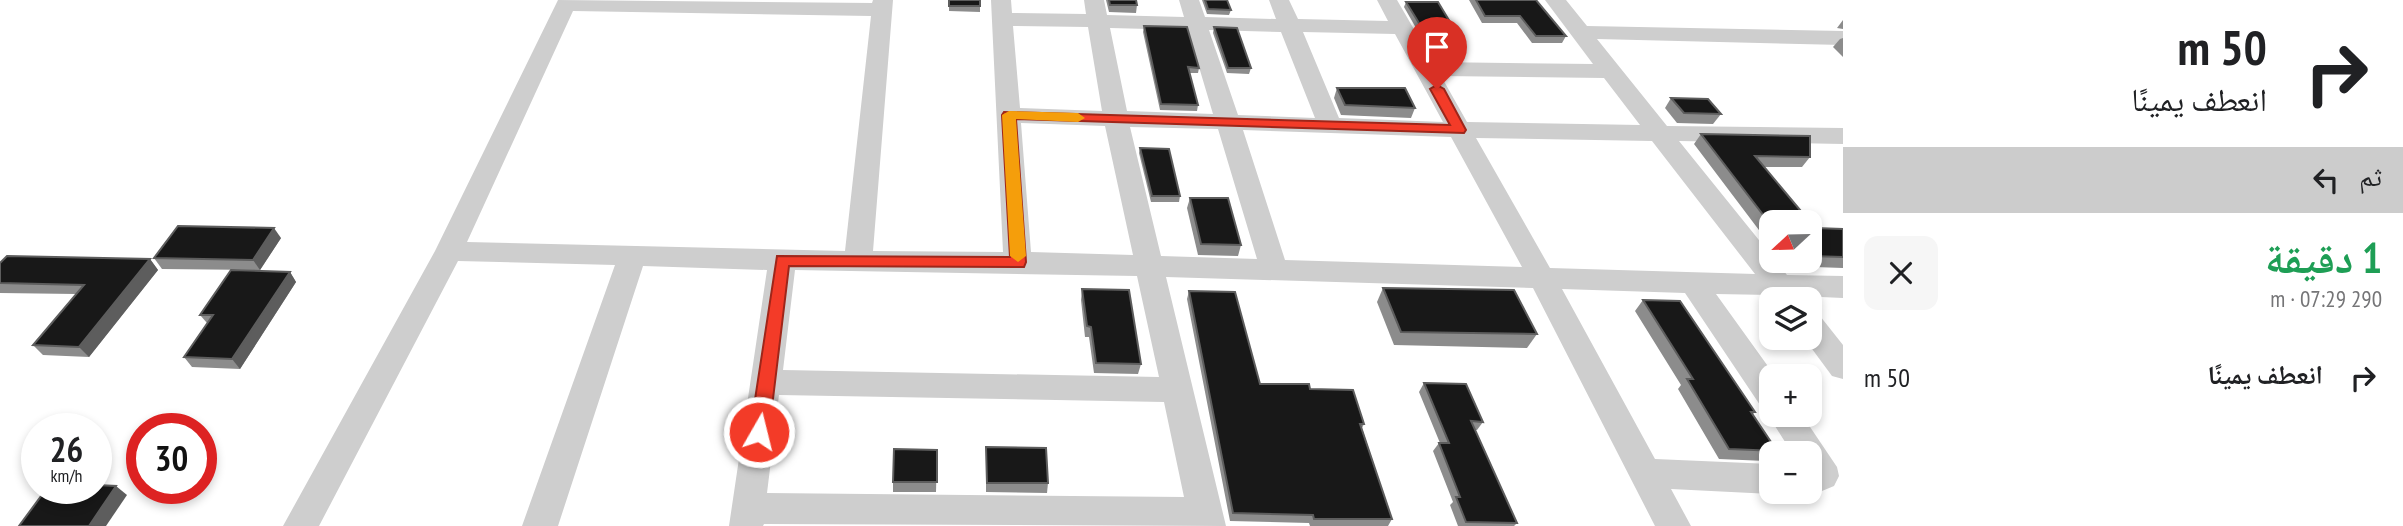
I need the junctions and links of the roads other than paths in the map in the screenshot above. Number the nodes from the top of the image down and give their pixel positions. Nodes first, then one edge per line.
1 (1279, 0) edge
2 (1387, 0) edge
3 (1555, 0) edge
4 (567, 2) edge
5 (883, 5) edge
6 (1002, 9) edge
7 (1096, 10) edge
8 (1193, 11) edge
9 (1290, 25) junction
10 (1403, 28) junction
11 (1581, 32) junction
12 (1843, 38) edge
13 (1426, 69) junction
14 (1613, 71) junction
15 (1009, 115) junction
16 (1116, 119) junction
17 (1226, 122) junction
18 (1330, 125) junction
19 (1460, 130) junction
20 (1661, 132) junction
21 (1843, 136) edge
22 (449, 251) junction
23 (633, 255) junction
24 (782, 260) junction
25 (858, 260) junction
26 (1018, 262) junction
27 (1151, 267) junction
28 (1275, 271) junction
29 (1542, 278) junction
30 (1693, 282) junction
31 (1780, 287) edge
32 (1843, 287) edge
33 (1759, 289) edge
34 (1822, 289) edge
35 (1822, 340) edge
36 (1843, 367) edge
37 (1759, 378) edge
38 (766, 382) junction
39 (1179, 390) junction
40 (1645, 473) junction
41 (1759, 478) edge
42 (747, 517) edge
43 (1206, 520) edge
44 (301, 526) edge
45 (540, 526) edge
46 (1673, 526) edge

1 - 9 street
2 - 10 street
3 - 11 street
4 - 5 street
4 - 22 street
5 - 25 street
6 - 7 street
6 - 15 street
7 - 8 street
7 - 16 street
8 - 9 street
8 - 17 street
9 - 10 street
9 - 18 street
10 - 13 street
11 - 12 street
11 - 14 street
13 - 14 street
13 - 19 street
14 - 20 street
15 - 16 street
15 - 26 street
16 - 17 street
16 - 27 street
17 - 18 street
17 - 28 street
18 - 19 street
19 - 20 street
19 - 29 street
20 - 21 street
20 - 31 street
22 - 23 street
22 - 44 street
23 - 24 street
23 - 45 street
24 - 25 street
24 - 38 street
25 - 26 street
26 - 27 street
27 - 28 street
27 - 39 street
28 - 29 street
29 - 30 street
29 - 40 street
30 - 33 street
30 - 37 street
32 - 34 street
35 - 36 street
38 - 39 street
38 - 42 street
39 - 43 street
40 - 41 street
40 - 46 street
42 - 43 street

